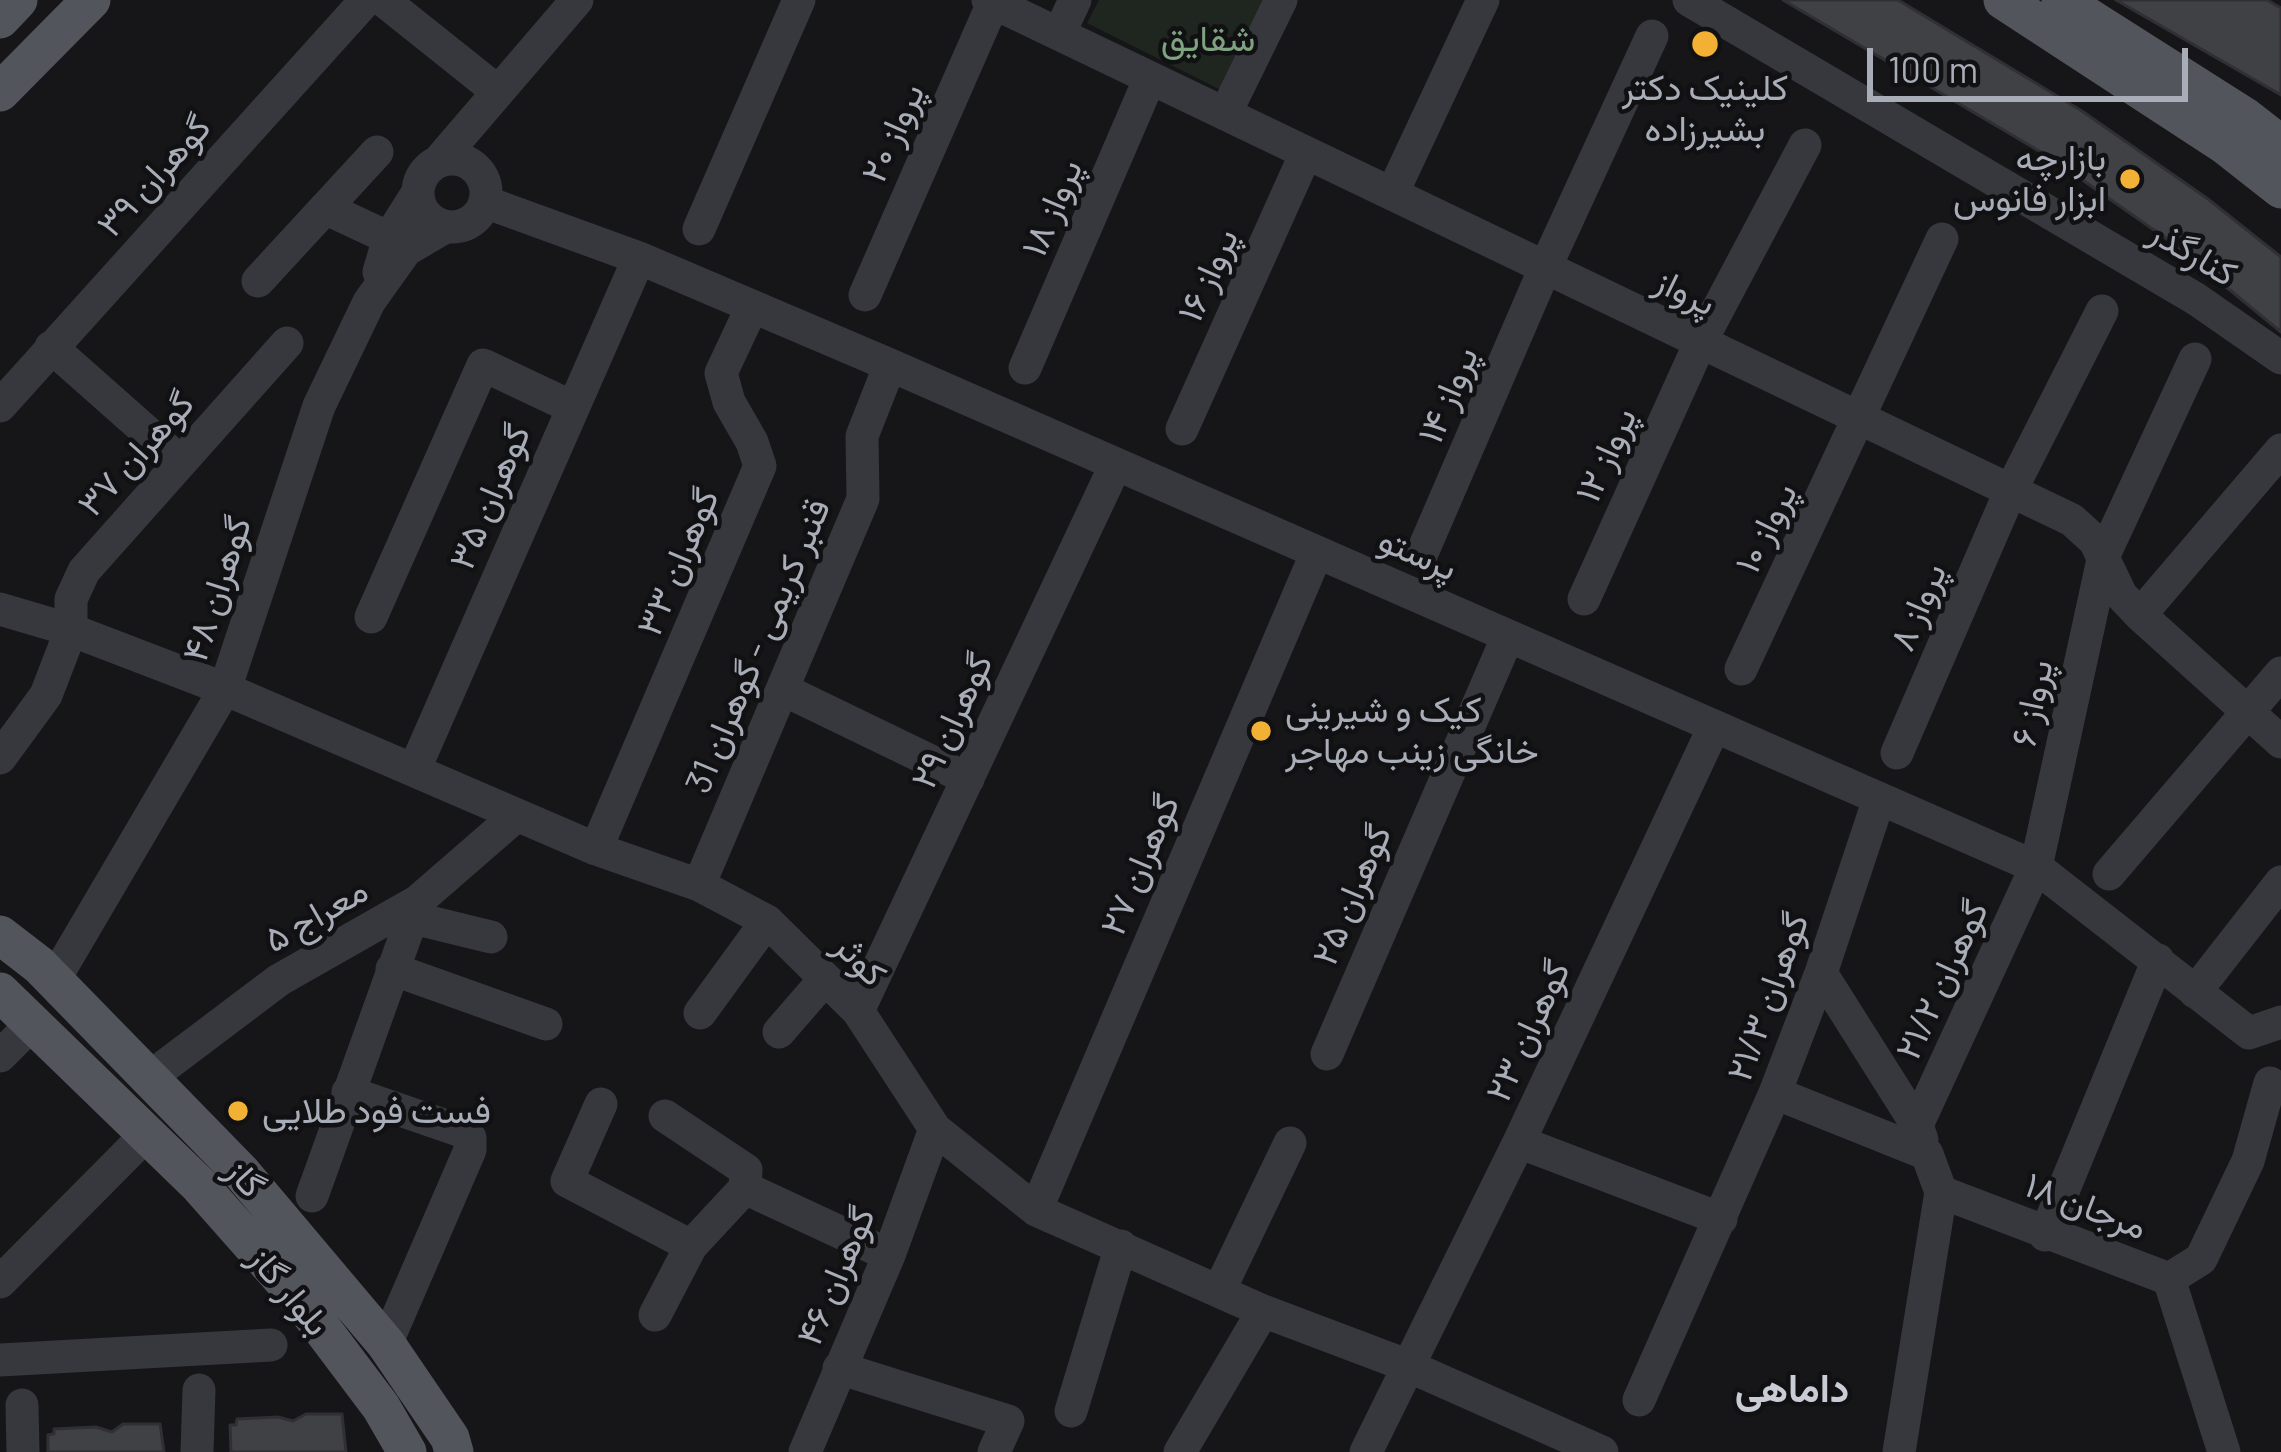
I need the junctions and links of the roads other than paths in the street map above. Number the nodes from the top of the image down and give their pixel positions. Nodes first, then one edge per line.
1 (18, 0) edge
2 (91, 0) edge
3 (366, 0) edge
4 (383, 0) edge
5 (577, 0) edge
6 (799, 0) edge
7 (1076, 0) edge
8 (1281, 0) edge
9 (1483, 0) edge
10 (1688, 0) edge
11 (2003, 0) edge
12 (2061, 0) edge
13 (990, 1) edge
14 (0, 19) edge
15 (1059, 34) junction
16 (1652, 36) dead end
17 (1150, 78) junction
18 (497, 91) junction
19 (0, 92) edge
20 (1225, 114) junction
21 (1805, 145) dead end
22 (2281, 145) edge
23 (376, 152) dead end
24 (1306, 153) junction
25 (438, 162) junction
26 (483, 187) junction
27 (2281, 189) edge
28 (418, 192) junction
29 (1392, 194) junction
30 (325, 208) junction
31 (445, 227) junction
32 (699, 230) dead end
33 (389, 238) junction
34 (1942, 239) dead end
35 (639, 258) junction
36 (1545, 268) junction
37 (258, 281) dead end
38 (865, 295) dead end
39 (369, 302) junction
40 (752, 307) junction
41 (2102, 311) dead end
42 (287, 343) dead end
43 (1700, 343) junction
44 (51, 347) junction
45 (2194, 358) dead end
46 (2281, 358) edge
47 (890, 365) junction
48 (1025, 368) dead end
49 (0, 406) edge
50 (572, 407) junction
51 (1861, 420) junction
52 (1182, 429) dead end
53 (2281, 451) edge
54 (181, 463) junction
55 (1116, 464) junction
56 (2010, 492) junction
57 (1316, 552) junction
58 (1422, 553) dead end
59 (2104, 555) junction
60 (1584, 599) dead end
61 (0, 609) edge
62 (2140, 615) junction
63 (371, 616) dead end
64 (71, 630) junction
65 (1508, 636) junction
66 (1741, 669) dead end
67 (2281, 673) edge
68 (225, 688) junction
69 (784, 690) junction
70 (2246, 713) junction
71 (1714, 727) junction
72 (2281, 742) edge
73 (1897, 753) dead end
74 (0, 758) edge
75 (415, 768) junction
76 (968, 779) junction
77 (1879, 799) junction
78 (517, 814) junction
79 (596, 849) junction
80 (2036, 867) junction
81 (2109, 874) dead end
82 (2281, 882) edge
83 (698, 885) junction
84 (416, 909) junction
85 (766, 921) junction
86 (0, 935) edge
87 (491, 937) dead end
88 (2158, 960) junction
89 (392, 969) junction
90 (1821, 973) junction
91 (825, 979) junction
92 (54, 980) junction
93 (0, 992) edge
94 (2195, 992) junction
95 (700, 1012) dead end
96 (858, 1012) junction
97 (34, 1022) junction
98 (546, 1024) dead end
99 (2265, 1027) edge
100 (779, 1032) dead end
101 (1327, 1054) dead end
102 (0, 1056) edge
103 (149, 1078) junction
104 (348, 1091) junction
105 (1775, 1094) junction
106 (2276, 1098) edge
107 (601, 1104) dead end
108 (665, 1116) dead end
109 (934, 1130) junction
110 (146, 1135) junction
111 (1922, 1140) junction
112 (1519, 1142) junction
113 (1290, 1143) dead end
114 (745, 1188) junction
115 (1941, 1192) junction
116 (311, 1196) dead end
117 (1036, 1210) junction
118 (1720, 1219) junction
119 (2045, 1234) junction
120 (692, 1246) junction
121 (1121, 1246) junction
122 (889, 1255) junction
123 (2169, 1279) junction
124 (0, 1282) edge
125 (1220, 1291) junction
126 (1263, 1311) junction
127 (655, 1316) dead end
128 (386, 1344) junction
129 (271, 1345) dead end
130 (0, 1360) edge
131 (1406, 1365) junction
132 (839, 1368) junction
133 (199, 1390) dead end
134 (1639, 1400) dead end
135 (22, 1405) dead end
136 (1071, 1411) dead end
137 (1001, 1437) edge
138 (1589, 1449) edge
139 (23, 1452) edge
140 (197, 1452) edge
141 (407, 1452) edge
142 (454, 1452) edge
143 (805, 1452) edge
144 (1180, 1452) edge
145 (1366, 1452) edge
146 (1899, 1452) edge
147 (2224, 1452) edge

1 - 14 main road
2 - 19 main road
3 - 44 street, گوهران ۳۹
4 - 18 street
5 - 18 street
6 - 32 street
7 - 15 street
8 - 20 street
9 - 29 street
10 - 46 street, کنارگذر
11 - 27 main road
12 - 22 main road
13 - 15 street, پرواز
13 - 38 street, پرواز ۲۰
15 - 17 street, پرواز
16 - 36 street, پرواز ۱۴
17 - 20 street, پرواز
17 - 48 street, پرواز ۱۸
18 - 25 street
18 - 26 street
20 - 24 street, پرواز
21 - 43 street, پرواز ۱۲
23 - 30 street
24 - 29 street, پرواز
24 - 52 street, پرواز ۱۶
25 - 26 street
25 - 28 street
26 - 31 street
26 - 35 street, پرستو
28 - 31 street
28 - 33 street
29 - 36 street, پرواز
30 - 33 street
30 - 37 street
31 - 39 street, گوهران ۴۸
33 - 39 street
34 - 51 street, پرواز ۱۰
35 - 40 street, پرستو
35 - 50 street, گوهران ۳۵
36 - 43 street, پرواز
36 - 58 street, پرواز ۱۴
39 - 68 street, گوهران ۴۸
40 - 47 street, پرستو
40 - 79 street, گوهران ۳۳
41 - 56 street, پرواز ۸
42 - 54 street, گوهران ۳۷
43 - 51 street, پرواز
43 - 60 street, پرواز ۱۲
44 - 49 street, گوهران ۳۹
44 - 54 street
45 - 59 street, پرواز ۶
47 - 55 street, پرستو
47 - 69 street, قنبر کریمی - گوهران 31
50 - 63 street
50 - 75 street, گوهران ۳۵
51 - 56 street, پرواز
51 - 66 street, پرواز ۱۰
53 - 62 street
54 - 64 street, گوهران ۳۷
55 - 57 street, پرستو
55 - 76 street, گوهران ۲۹
56 - 59 street, پرواز
56 - 73 street, پرواز ۸
57 - 65 street, پرستو
57 - 117 street, گوهران ۲۷
59 - 62 street, پرواز
59 - 80 street, پرواز ۶
61 - 64 street, کوثر
62 - 70 street, پرواز
64 - 68 street, کوثر
64 - 74 street, گوهران ۳۷
65 - 71 street, پرستو
65 - 101 street, گوهران ۲۵
67 - 70 street
68 - 75 street, کوثر
68 - 92 street, گوهران ۴۸
69 - 76 street
69 - 83 street, قنبر کریمی - گوهران 31
70 - 72 street, پرواز
70 - 81 street
71 - 77 street, پرستو
71 - 112 street, گوهران ۲۳
75 - 78 street, کوثر
76 - 96 street, گوهران ۲۹
77 - 80 street, پرستو
77 - 90 street, گوهران ۲۱/۳
78 - 79 street, کوثر
78 - 84 street, معراج ۵
79 - 83 street, کوثر
80 - 88 street, پرستو
80 - 111 street, گوهران ۲۱/۲
82 - 94 street
83 - 85 street, کوثر
84 - 87 street
84 - 89 street
84 - 103 street, معراج ۵
85 - 91 street, کوثر
85 - 95 street
86 - 92 main road, گاز
88 - 94 street, پرستو
88 - 119 street
89 - 98 street
89 - 104 street
90 - 105 street, گوهران ۲۱/۳
90 - 111 street
91 - 96 street, کوثر
91 - 100 street
92 - 103 main road, گاز
93 - 97 main road, بلوار گاز
94 - 99 street, پرستو
96 - 109 street, کوثر
97 - 102 street
97 - 110 main road, بلوار گاز
99 - 106 street
103 - 128 main road, گاز
104 - 116 street
104 - 128 street
105 - 111 street
105 - 118 street, گوهران ۲۱/۳
106 - 123 street
107 - 120 street
108 - 114 street
109 - 117 street, کوثر
109 - 122 street, گوهران ۴۶
110 - 124 street
110 - 141 main road, بلوار گاز
111 - 115 street
112 - 118 street
112 - 131 street, گوهران ۲۳
113 - 125 street
114 - 120 street
114 - 122 street
115 - 119 street, مرجان ۱۸
115 - 146 street
117 - 121 street, کوثر
118 - 134 street, گوهران ۲۱/۳
119 - 123 street, مرجان ۱۸
120 - 127 street
121 - 125 street, کوثر
121 - 136 street
122 - 132 street, گوهران ۴۶
123 - 147 street, مرجان ۱۸
125 - 126 street, کوثر
126 - 131 street, کوثر
126 - 144 street
128 - 142 main road, گاز
129 - 130 street
131 - 138 street, کوثر
131 - 145 street, گوهران ۲۳
132 - 137 street
132 - 143 street, گوهران ۴۶
133 - 140 street
135 - 139 street

